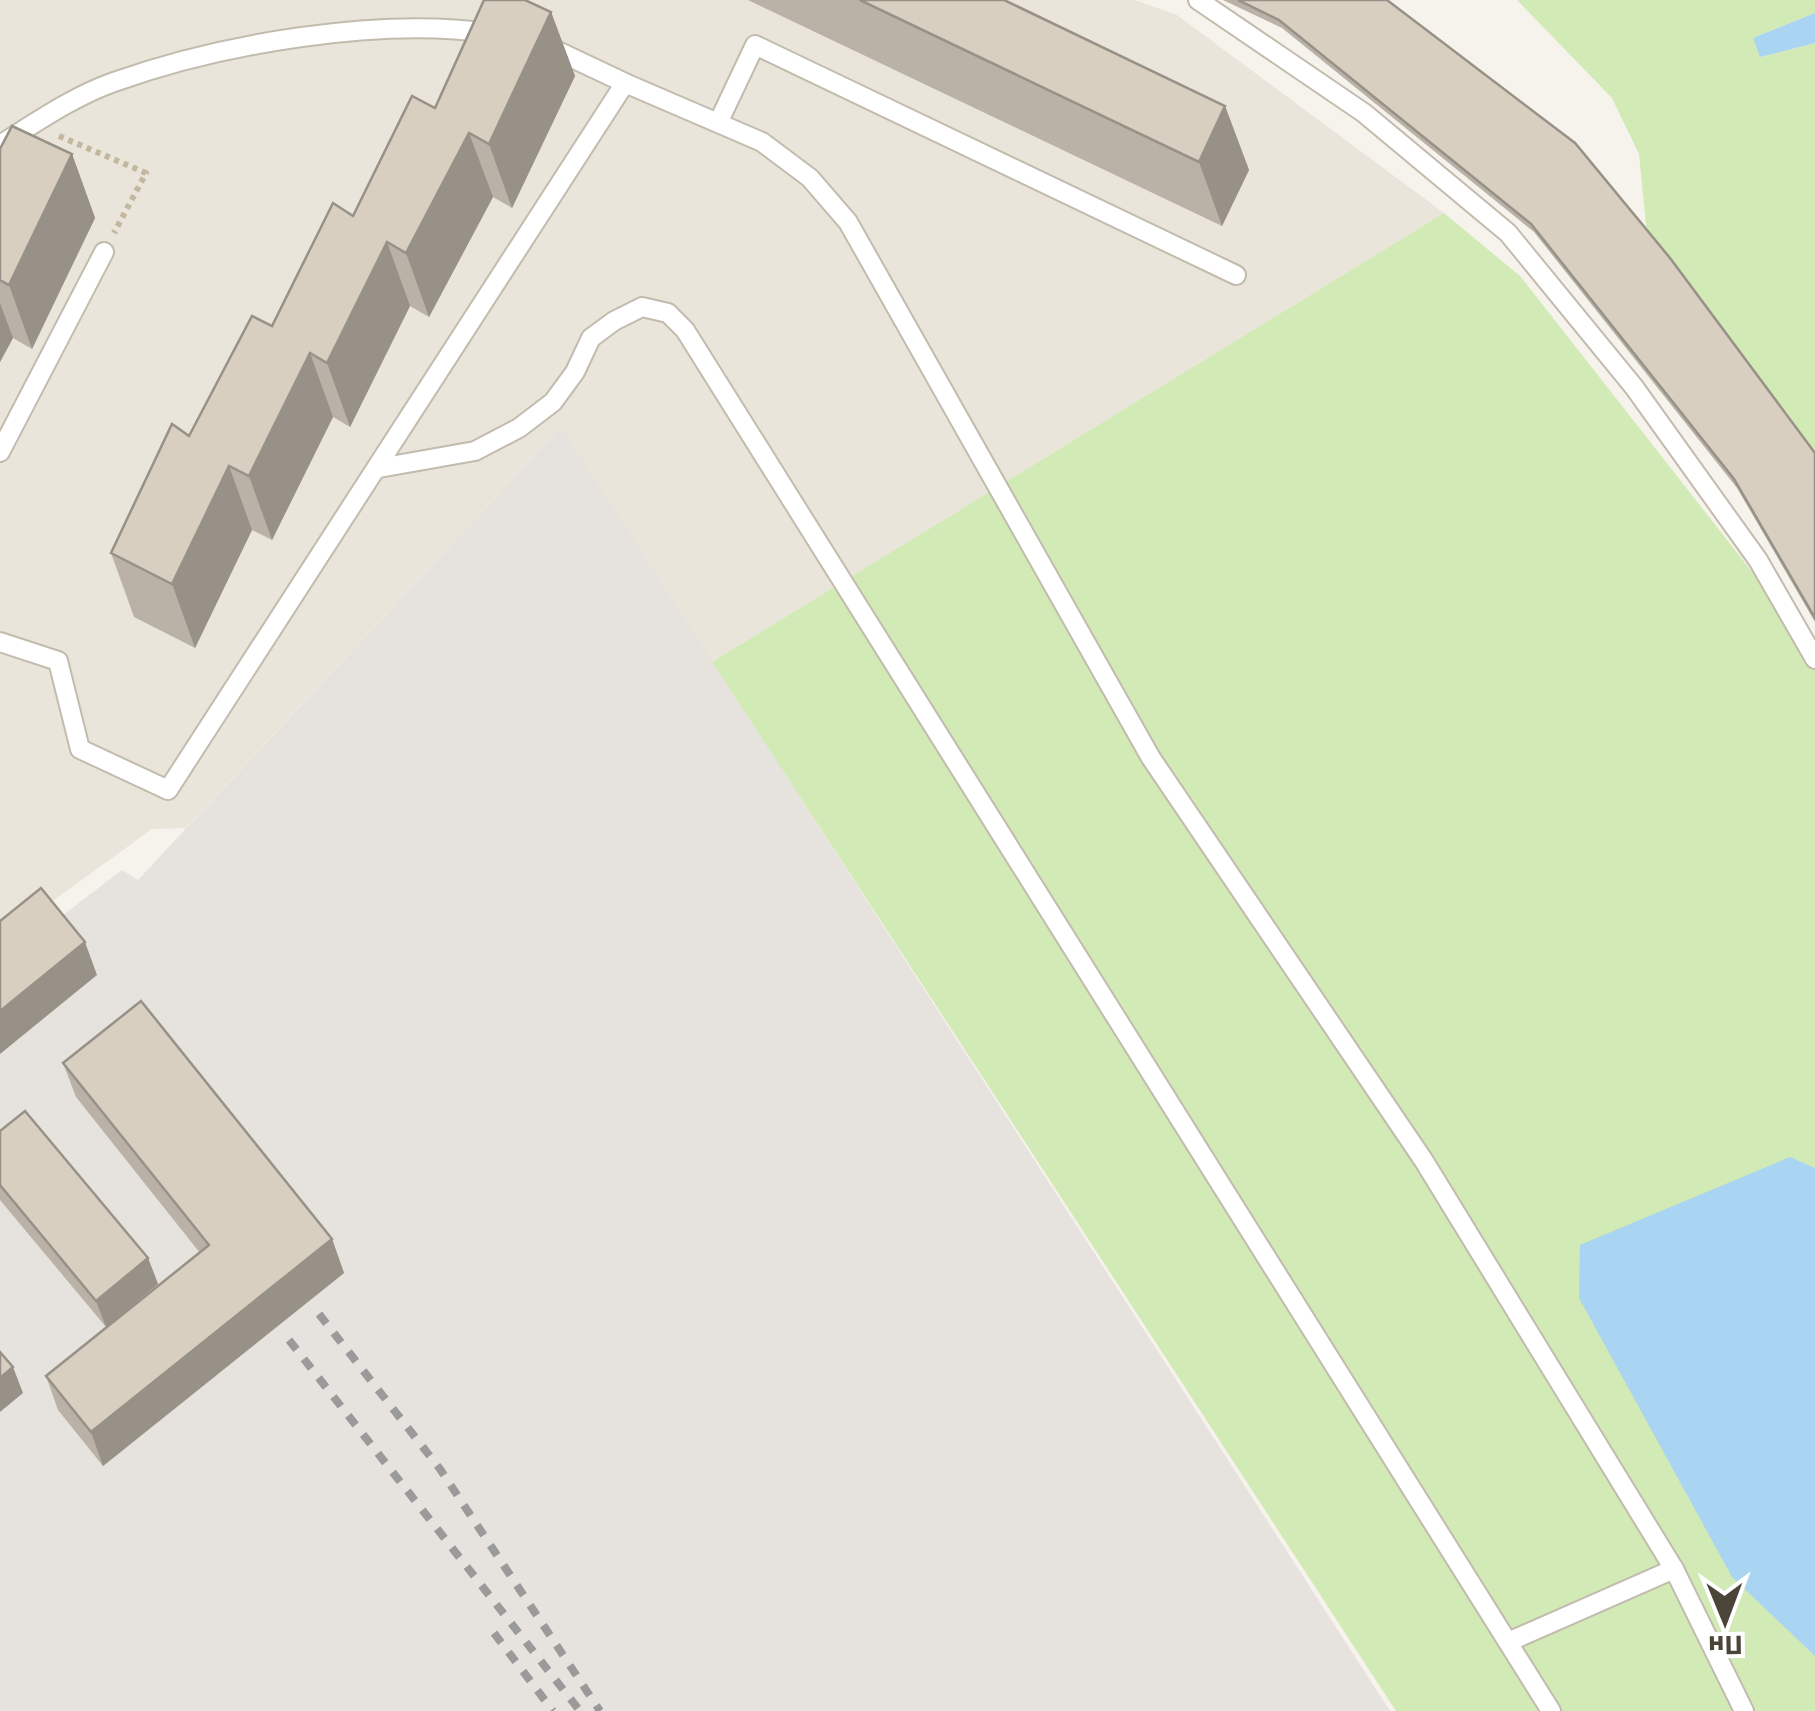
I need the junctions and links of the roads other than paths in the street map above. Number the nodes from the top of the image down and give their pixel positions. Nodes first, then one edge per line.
1 (1198, 0) edge
2 (625, 83) junction
3 (719, 121) junction
4 (0, 145) edge
5 (104, 252) road end
6 (1236, 276) dead end
7 (0, 452) edge
8 (379, 468) junction
9 (0, 642) edge
10 (1815, 658) edge
11 (1674, 1569) junction
12 (1508, 1642) junction
13 (1551, 1711) edge
14 (1744, 1711) edge

1 - 10 lane
2 - 3 lane
2 - 4 lane
2 - 8 lane
3 - 6 lane
3 - 11 lane
5 - 7 lane
8 - 9 lane
8 - 12 lane
11 - 12 lane
11 - 14 lane
12 - 13 lane

